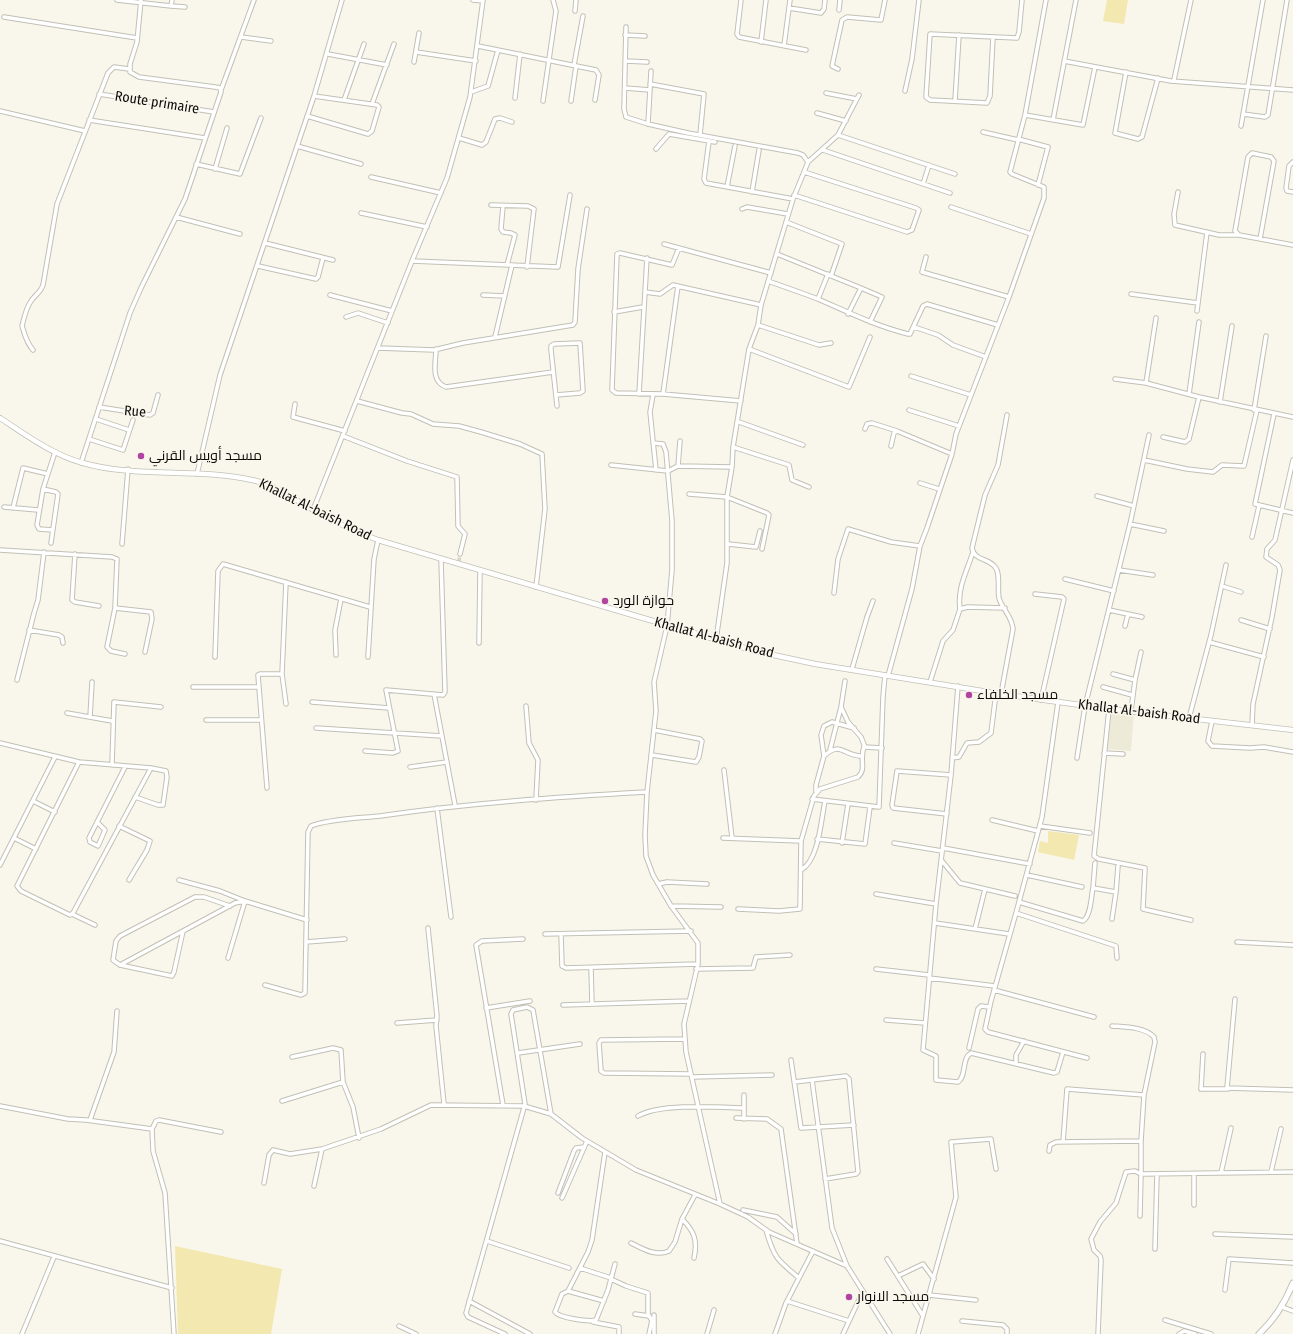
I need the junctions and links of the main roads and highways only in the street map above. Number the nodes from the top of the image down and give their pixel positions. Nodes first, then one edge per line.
1 (1293, 1283) edge
2 (1259, 1334) edge

1 - 2 main road

